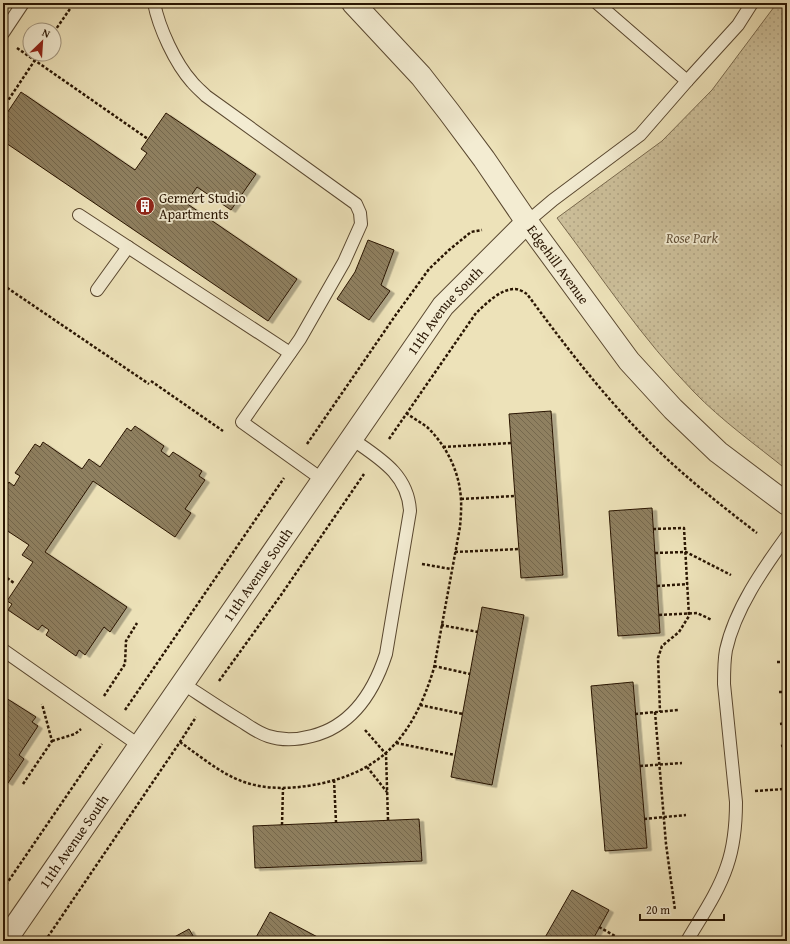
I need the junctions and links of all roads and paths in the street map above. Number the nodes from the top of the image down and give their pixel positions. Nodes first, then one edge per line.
1 (23, 3) edge
2 (74, 3) edge
3 (154, 3) edge
4 (353, 3) edge
5 (597, 3) edge
6 (752, 3) edge
7 (61, 22) edge
8 (3, 33) edge
9 (16, 47) dead end
10 (22, 51) edge
11 (34, 62) edge
12 (38, 62) edge
13 (687, 81) junction
14 (3, 108) edge
15 (148, 139) dead end
16 (79, 216) dead end
17 (527, 222) junction
18 (484, 230) dead end
19 (128, 247) junction
20 (3, 285) edge
21 (97, 290) dead end
22 (290, 353) junction
23 (229, 435) dead end
24 (352, 438) junction
25 (389, 439) dead end
26 (511, 443) dead end
27 (443, 446) dead end
28 (296, 461) junction
29 (367, 470) dead end
30 (323, 480) junction
31 (515, 496) dead end
32 (461, 499) dead end
33 (787, 504) edge
34 (653, 529) dead end
35 (757, 533) dead end
36 (787, 536) edge
37 (519, 549) dead end
38 (454, 552) dead end
39 (686, 552) junction
40 (655, 553) dead end
41 (402, 560) junction
42 (451, 570) dead end
43 (3, 575) edge
44 (731, 575) dead end
45 (14, 583) dead end
46 (688, 584) junction
47 (657, 586) dead end
48 (689, 613) junction
49 (659, 615) dead end
50 (712, 620) dead end
51 (137, 623) dead end
52 (441, 625) dead end
53 (478, 632) dead end
54 (3, 650) edge
55 (777, 662) dead end
56 (787, 662) edge
57 (434, 666) dead end
58 (470, 674) dead end
59 (219, 681) dead end
60 (182, 683) junction
61 (779, 692) dead end
62 (787, 692) edge
63 (41, 702) dead end
64 (420, 705) dead end
65 (678, 710) dead end
66 (655, 712) junction
67 (660, 712) junction
68 (92, 713) junction
69 (352, 714) junction
70 (463, 714) dead end
71 (635, 714) dead end
72 (196, 716) dead end
73 (787, 723) edge
74 (780, 724) dead end
75 (113, 728) junction
76 (52, 741) junction
77 (396, 743) dead end
78 (787, 745) edge
79 (140, 746) junction
80 (781, 746) dead end
81 (455, 755) dead end
82 (682, 763) dead end
83 (659, 764) junction
84 (640, 766) dead end
85 (367, 767) dead end
86 (334, 780) dead end
87 (23, 784) dead end
88 (282, 788) dead end
89 (784, 789) dead end
90 (387, 792) junction
91 (735, 792) junction
92 (686, 816) dead end
93 (663, 818) junction
94 (644, 819) dead end
95 (388, 820) dead end
96 (336, 822) dead end
97 (282, 825) dead end
98 (3, 889) edge
99 (675, 910) dead end
100 (599, 927) dead end
101 (615, 936) dead end
102 (5, 941) edge
103 (45, 941) edge
104 (688, 941) edge

1 - 8 lane
2 - 7 path
3 - 22 lane
4 - 17 street, Edgehill Avenue
5 - 13 lane
6 - 13 lane
9 - 10 path
11 - 14 path
12 - 15 path
13 - 17 lane
16 - 19 lane
17 - 24 street, 11th Avenue South
17 - 33 street, Edgehill Avenue
18 - 28 path
19 - 21 lane
19 - 22 lane
20 - 23 path
22 - 28 lane
24 - 30 street, 11th Avenue South
24 - 41 lane
25 - 35 path
26 - 27 path
28 - 30 lane
28 - 75 path
29 - 59 path
30 - 60 street, 11th Avenue South
31 - 32 path
34 - 39 path
36 - 91 lane
37 - 38 path
39 - 40 path
39 - 44 path
39 - 46 path
41 - 42 path
41 - 69 lane
43 - 45 path
46 - 47 path
46 - 48 path
48 - 49 path
48 - 50 path
48 - 67 path
51 - 68 path
52 - 53 path
54 - 68 lane
55 - 56 path
57 - 58 path
60 - 69 lane
60 - 79 street, 11th Avenue South
61 - 62 path
63 - 76 path
64 - 70 path
65 - 67 path
66 - 67 path
66 - 71 path
66 - 83 path
68 - 75 lane
68 - 76 path
69 - 90 path
72 - 103 path
73 - 74 path
75 - 79 lane
75 - 98 path
76 - 87 path
77 - 81 path
78 - 80 path
79 - 102 street, 11th Avenue South
82 - 83 path
83 - 84 path
83 - 93 path
85 - 90 path
86 - 96 path
88 - 97 path
89 - 91 path
90 - 95 path
91 - 104 lane
92 - 93 path
93 - 94 path
93 - 99 path
100 - 101 path

